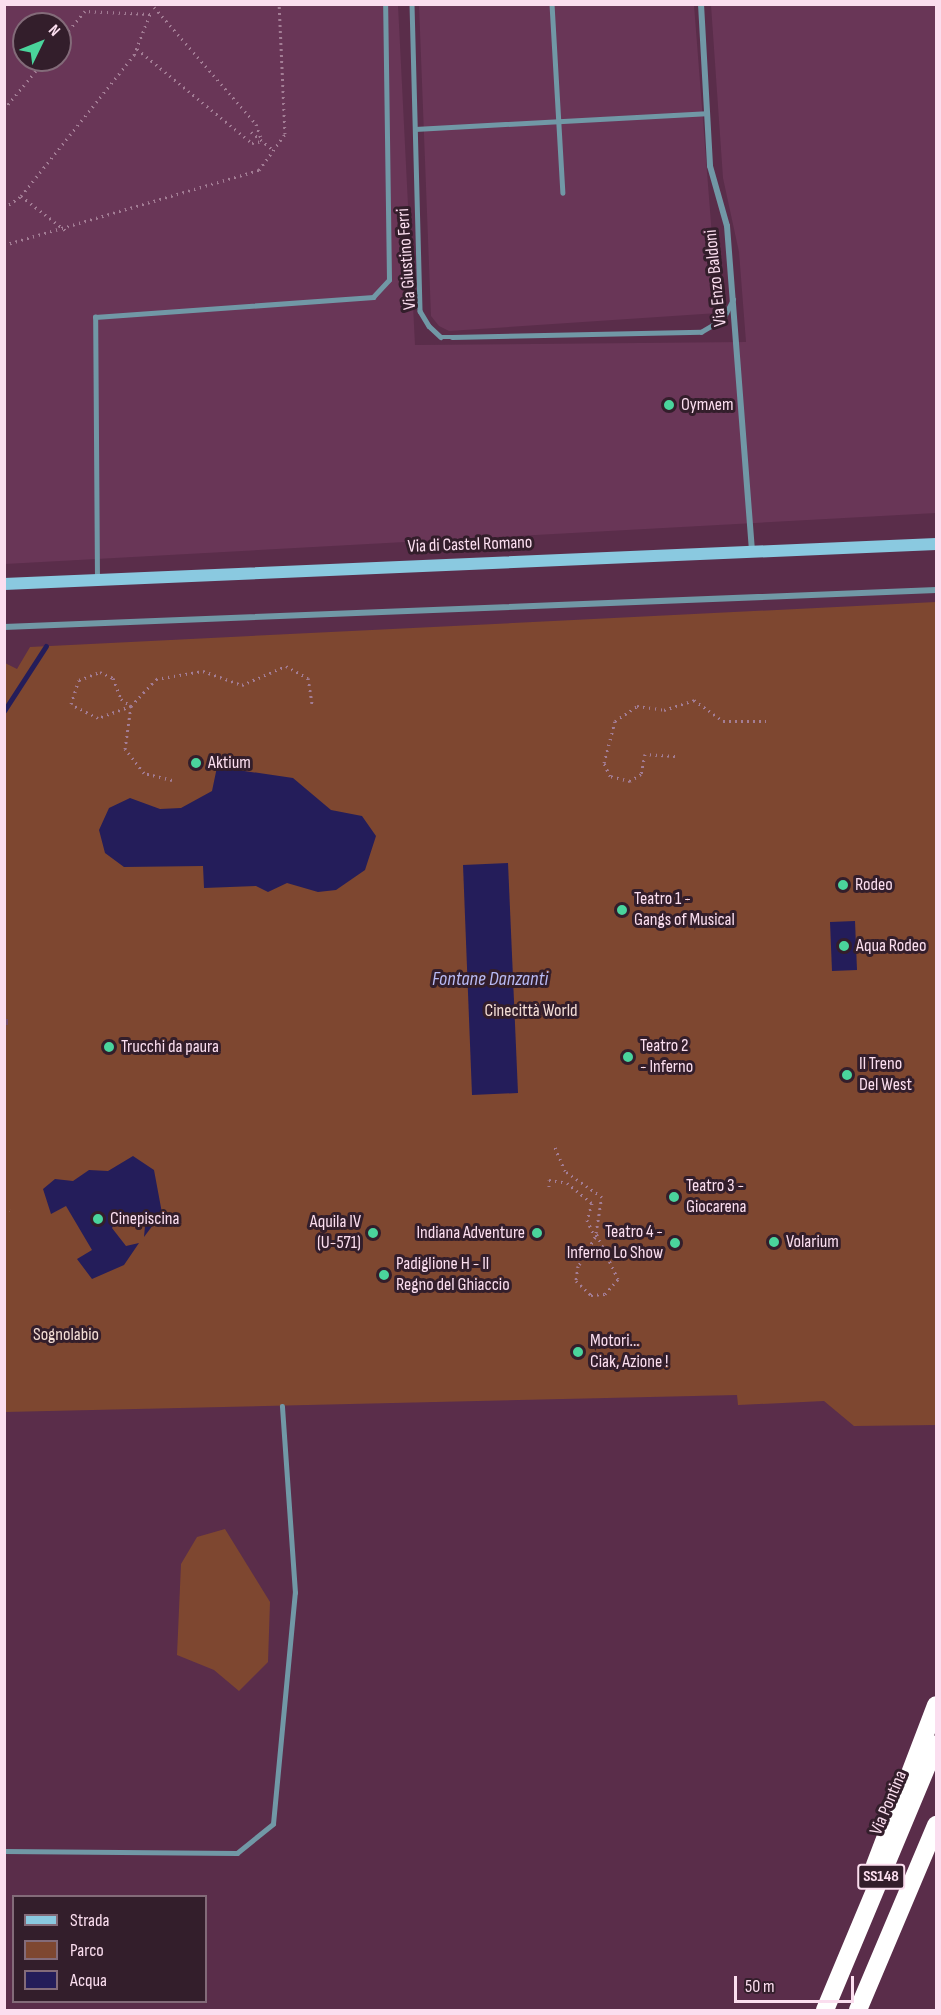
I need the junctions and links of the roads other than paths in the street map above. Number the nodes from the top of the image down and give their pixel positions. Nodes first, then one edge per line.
1 (385, 4) edge
2 (412, 4) edge
3 (552, 4) edge
4 (701, 4) edge
5 (706, 113) junction
6 (559, 123) junction
7 (415, 129) junction
8 (563, 193) dead end
9 (734, 296) junction
10 (936, 544) edge
11 (752, 551) junction
12 (96, 580) junction
13 (4, 584) edge
14 (936, 590) edge
15 (4, 627) edge
16 (282, 1406) dead end
17 (936, 1705) edge
18 (936, 1744) edge
19 (936, 1825) edge
20 (4, 1851) edge
21 (870, 1903) junction
22 (825, 2010) edge
23 (858, 2010) edge

1 - 12 lane
2 - 7 lane, Via Giustino Ferri
3 - 6 lane
4 - 5 street, Via Enzo Baldoni
5 - 6 lane
5 - 9 street, Via Enzo Baldoni
6 - 7 lane
6 - 8 lane
7 - 9 lane, Via Giustino Ferri
9 - 11 street, Via Enzo Baldoni
10 - 11 street, Via di Castel Romano
11 - 12 street, Via di Castel Romano
12 - 13 street, Via di Castel Romano
14 - 15 street
16 - 20 lane
17 - 21 highway
18 - 21 highway, Via Pontina / SS148
19 - 23 highway, SS148
21 - 22 highway, Via Pontina / SS148

